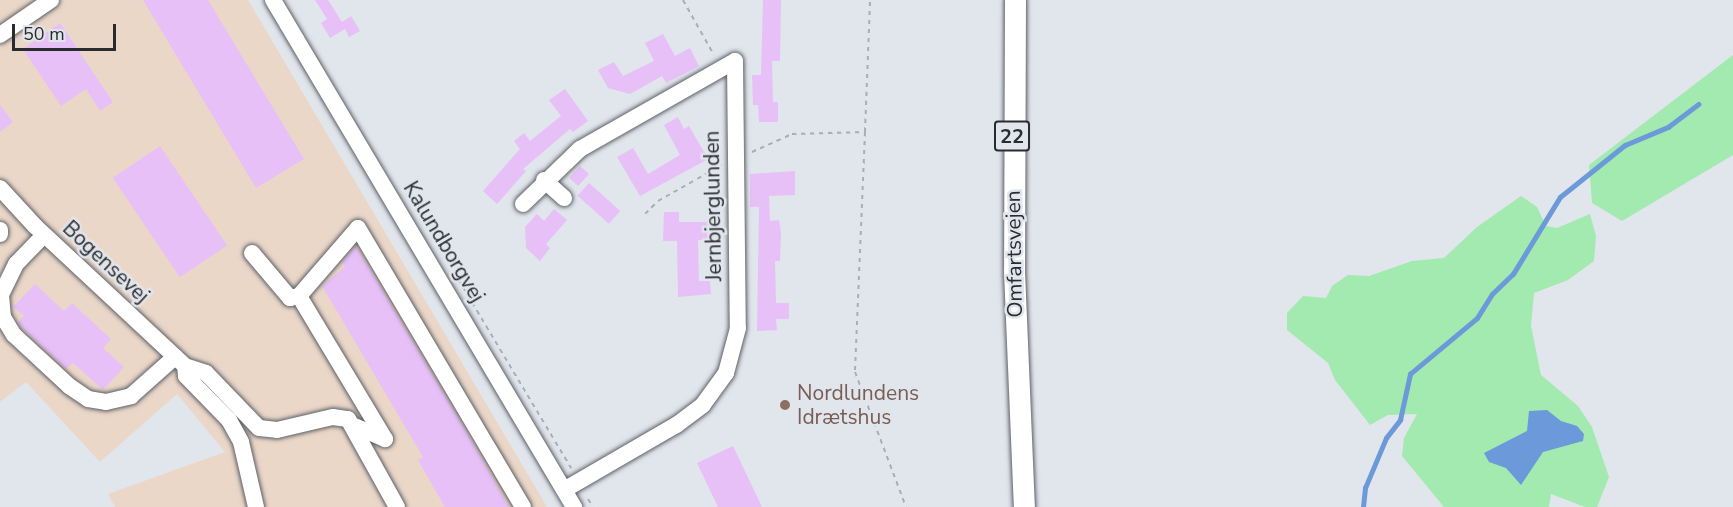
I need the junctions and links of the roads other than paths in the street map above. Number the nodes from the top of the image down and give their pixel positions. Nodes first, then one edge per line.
1 (51, 0) edge
2 (273, 0) edge
3 (1015, 0) edge
4 (0, 35) edge
5 (544, 180) junction
6 (0, 188) edge
7 (564, 198) dead end
8 (523, 204) dead end
9 (0, 230) edge
10 (0, 234) edge
11 (44, 235) junction
12 (252, 253) dead end
13 (299, 296) junction
14 (180, 362) junction
15 (355, 426) junction
16 (564, 490) junction
17 (256, 507) edge
18 (397, 507) edge
19 (523, 507) edge
20 (574, 507) edge
21 (1024, 507) edge

1 - 4 street
2 - 16 street, Kalundborgvej
3 - 21 main road, Omfartsvejen / 22
5 - 7 street
5 - 8 street
5 - 16 street, Jernbjerglunden
6 - 11 street, Bogensevej
9 - 10 street
11 - 14 street, Bogensevej
11 - 14 street
12 - 13 street
13 - 15 street
13 - 19 street
14 - 15 street
14 - 17 street
15 - 18 street
16 - 20 street, Kalundborgvej

